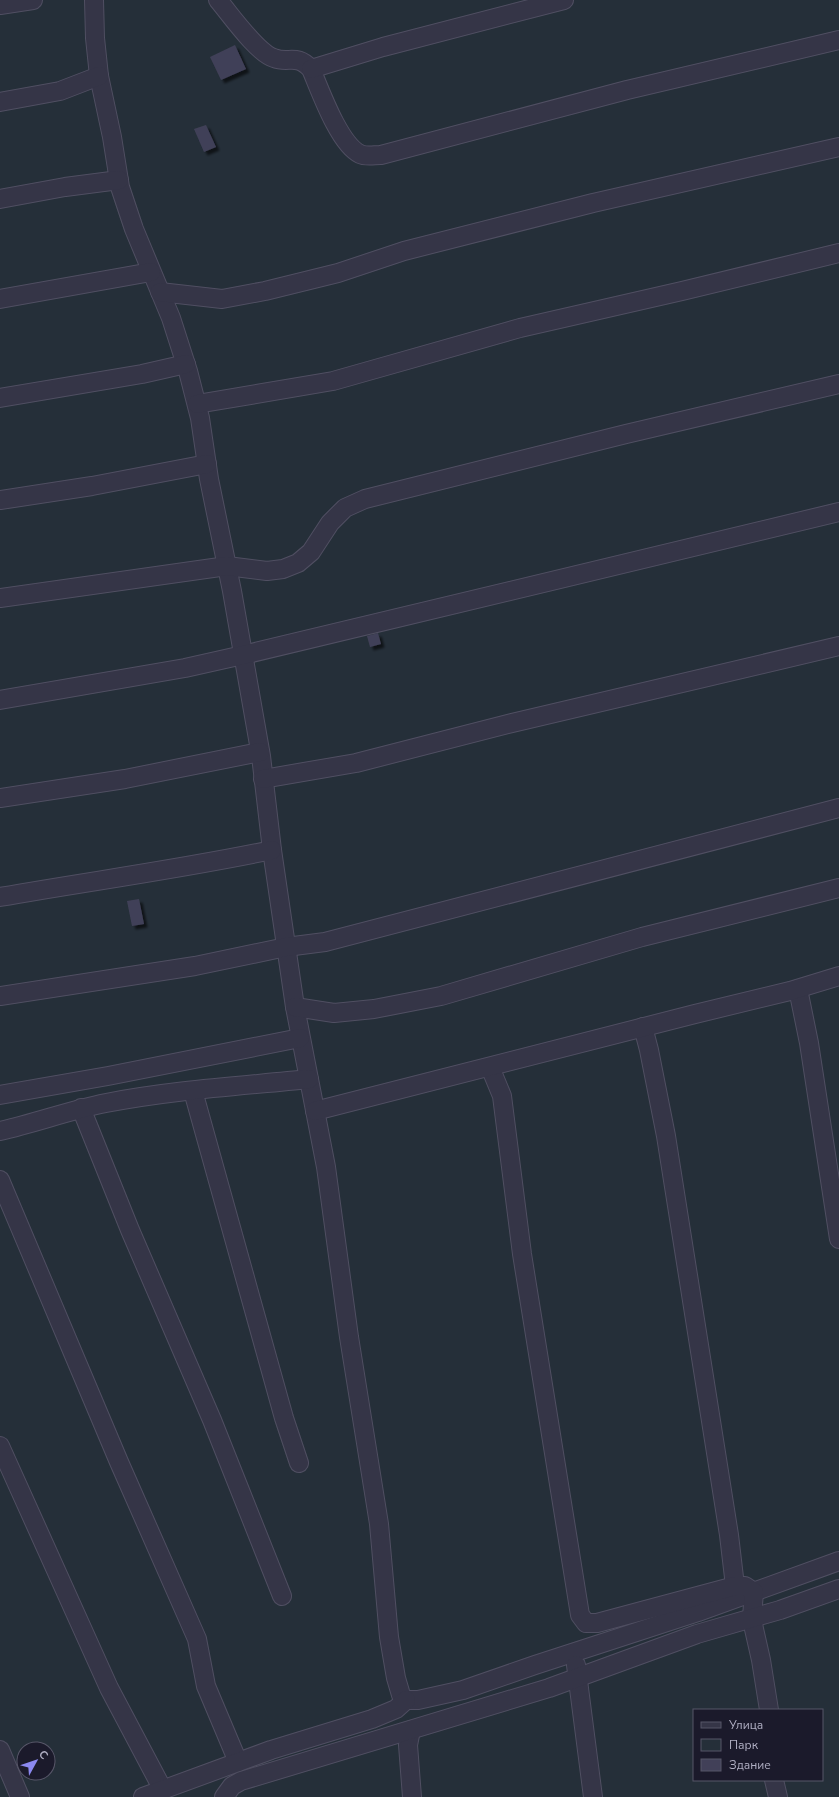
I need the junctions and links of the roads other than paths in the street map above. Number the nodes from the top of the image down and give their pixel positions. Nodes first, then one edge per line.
1 (33, 0) edge
2 (94, 0) edge
3 (218, 0) edge
4 (564, 0) edge
5 (0, 5) edge
6 (839, 40) edge
7 (311, 69) junction
8 (99, 76) junction
9 (0, 102) edge
10 (839, 147) edge
11 (119, 180) junction
12 (0, 198) edge
13 (839, 253) edge
14 (151, 272) junction
15 (160, 292) junction
16 (0, 299) edge
17 (186, 364) junction
18 (839, 384) edge
19 (0, 398) edge
20 (197, 404) junction
21 (207, 464) junction
22 (0, 500) edge
23 (839, 512) edge
24 (227, 566) junction
25 (0, 598) edge
26 (839, 646) edge
27 (243, 655) junction
28 (0, 700) edge
29 (260, 752) junction
30 (263, 779) junction
31 (0, 798) edge
32 (839, 808) edge
33 (272, 850) junction
34 (839, 888) edge
35 (0, 897) edge
36 (286, 947) junction
37 (839, 976) edge
38 (798, 989) junction
39 (0, 996) edge
40 (295, 1007) junction
41 (643, 1027) junction
42 (300, 1038) junction
43 (490, 1067) junction
44 (308, 1079) junction
45 (193, 1091) junction
46 (0, 1095) edge
47 (81, 1108) junction
48 (315, 1111) junction
49 (0, 1131) edge
50 (0, 1180) edge
51 (839, 1239) edge
52 (0, 1446) edge
53 (299, 1463) dead end
54 (839, 1561) edge
55 (735, 1586) junction
56 (839, 1589) edge
57 (754, 1592) junction
58 (282, 1596) dead end
59 (752, 1617) junction
60 (575, 1652) junction
61 (578, 1677) junction
62 (406, 1700) junction
63 (769, 1709) edge
64 (410, 1730) junction
65 (0, 1750) edge
66 (238, 1762) junction
67 (774, 1781) edge
68 (163, 1790) junction
69 (20, 1797) edge
70 (143, 1797) edge
71 (224, 1797) edge
72 (412, 1797) edge
73 (593, 1797) edge
74 (778, 1797) edge

1 - 5 street
2 - 8 street
3 - 7 street
4 - 7 street
6 - 7 street
8 - 9 street
8 - 11 street
10 - 15 street
11 - 12 street
11 - 14 street
13 - 20 street
14 - 15 street
14 - 16 street
15 - 17 street
17 - 19 street
17 - 20 street
18 - 24 street
20 - 21 street
21 - 22 street
21 - 24 street
23 - 27 street
24 - 25 street
24 - 27 street
26 - 30 street
27 - 28 street
27 - 29 street
29 - 30 street
29 - 31 street
30 - 33 street
32 - 36 street
33 - 35 street
33 - 36 street
34 - 40 street
36 - 39 street
36 - 40 street
37 - 38 street
38 - 41 street
38 - 51 street
40 - 42 street
41 - 43 street
41 - 55 street
42 - 44 street
42 - 46 street
43 - 48 street
43 - 55 street
44 - 45 street
44 - 48 street
45 - 47 street
45 - 53 street
47 - 49 street
47 - 58 street
48 - 62 street
50 - 66 street
52 - 68 street
54 - 57 street
55 - 57 street
56 - 59 street
57 - 59 street
57 - 60 street
59 - 61 street
59 - 63 street
60 - 61 street
60 - 62 street
61 - 64 street
61 - 73 street
62 - 66 street
64 - 71 street
64 - 72 street
65 - 69 street
66 - 68 street
67 - 74 street
68 - 70 street

